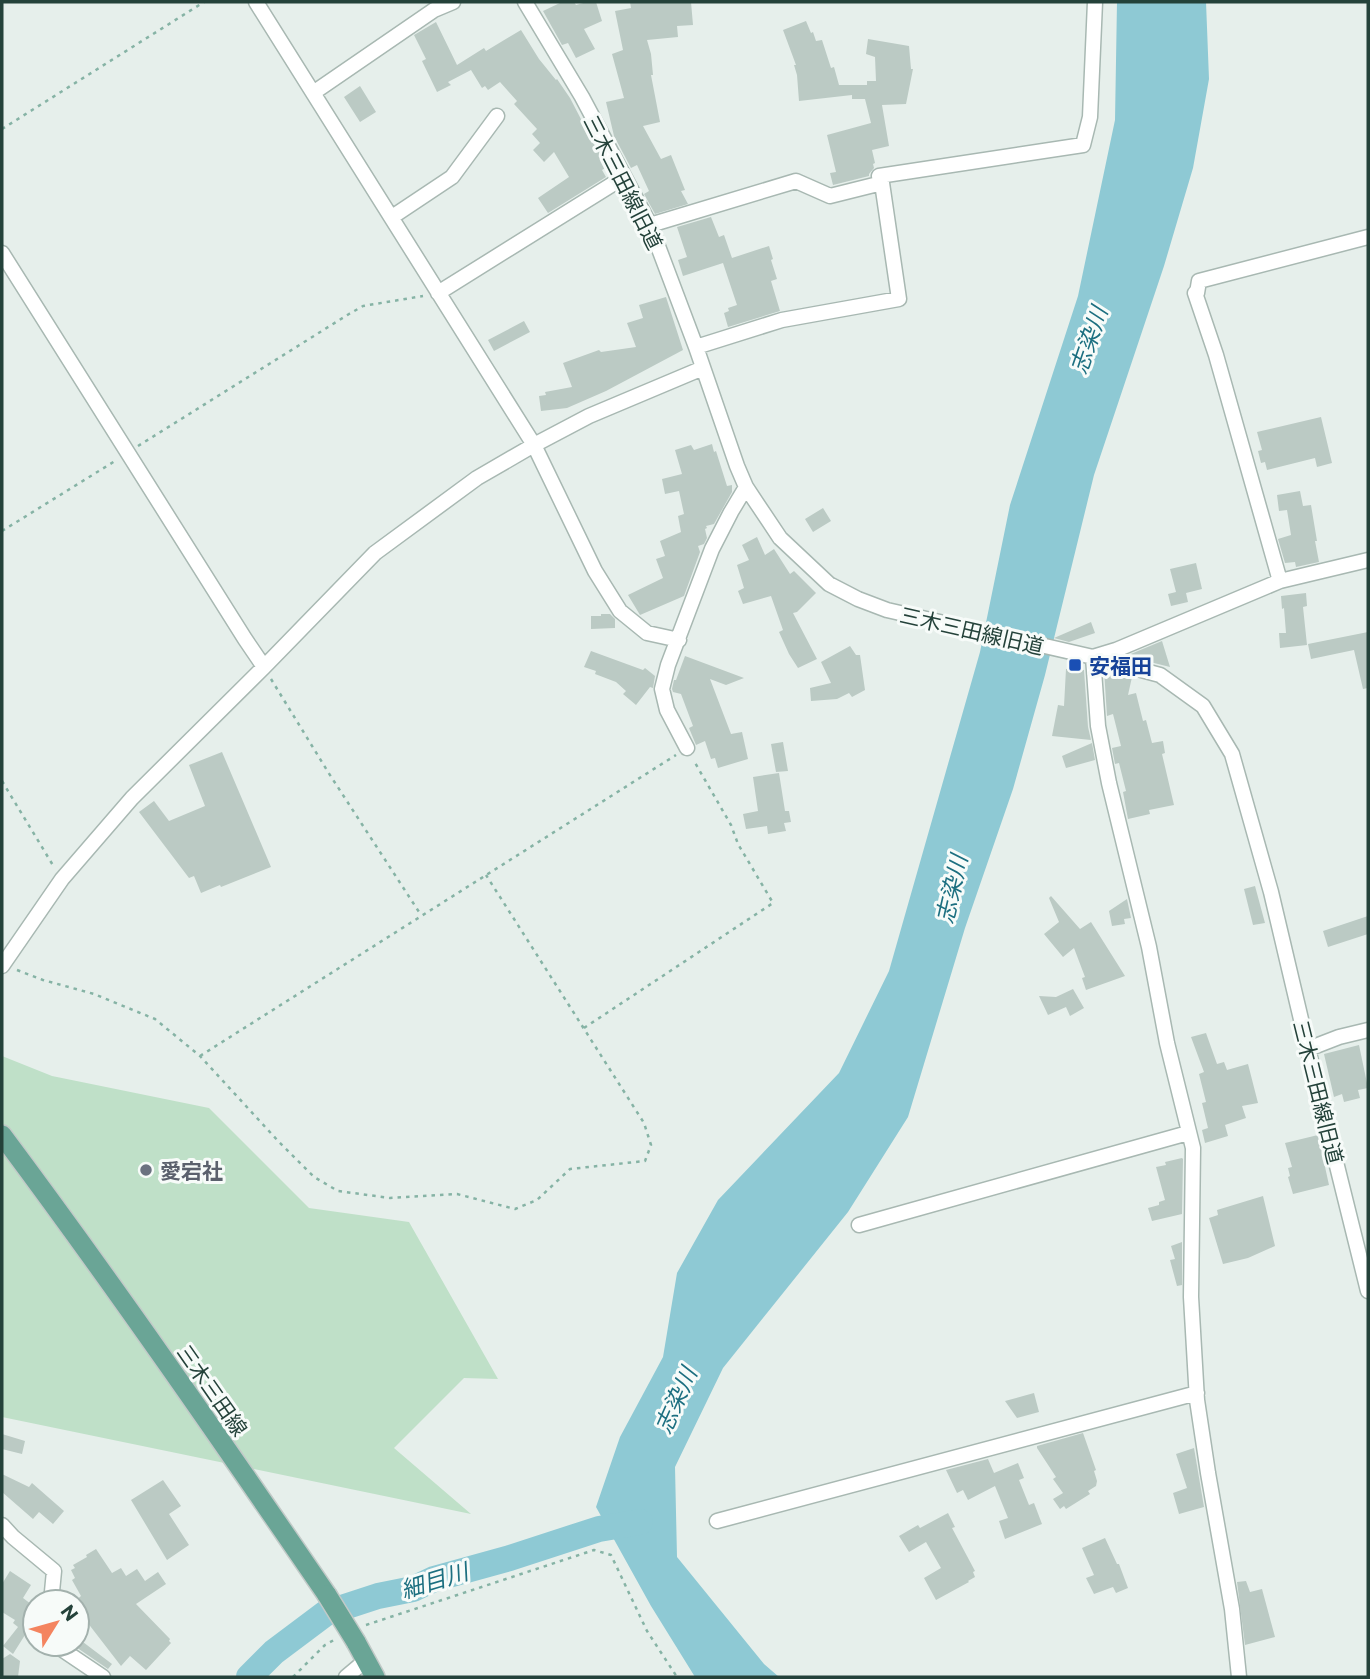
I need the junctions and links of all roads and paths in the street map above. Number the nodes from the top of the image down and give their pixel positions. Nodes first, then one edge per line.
1 (204, 2) edge
2 (256, 2) edge
3 (453, 2) edge
4 (525, 2) edge
5 (1095, 2) edge
6 (313, 93) junction
7 (498, 116) dead end
8 (2, 129) edge
9 (624, 177) junction
10 (882, 183) junction
11 (392, 217) junction
12 (650, 225) junction
13 (1368, 237) edge
14 (2, 253) edge
15 (439, 293) junction
16 (696, 347) junction
17 (703, 368) junction
18 (534, 445) junction
19 (128, 452) junction
20 (746, 487) junction
21 (2, 531) edge
22 (1368, 560) edge
23 (1280, 581) junction
24 (679, 640) junction
25 (1093, 657) junction
26 (264, 667) junction
27 (687, 748) junction
28 (2, 781) edge
29 (486, 875) junction
30 (61, 879) junction
31 (421, 915) junction
32 (2, 965) edge
33 (584, 1028) junction
34 (1368, 1030) edge
35 (1308, 1049) junction
36 (200, 1056) junction
37 (1188, 1133) junction
38 (2, 1135) edge
39 (859, 1225) dead end
40 (1368, 1292) edge
41 (1197, 1393) junction
42 (717, 1521) dead end
43 (2, 1525) edge
44 (52, 1588) edge
45 (356, 1636) junction
46 (335, 1640) dead end
47 (75, 1658) edge
48 (370, 1669) edge
49 (103, 1677) edge
50 (293, 1677) edge
51 (346, 1677) edge
52 (677, 1677) edge
53 (1240, 1677) edge

1 - 8 path
2 - 6 street
3 - 6 street
4 - 9 street, 三木三田線旧道
5 - 10 street
6 - 11 street
7 - 11 street
9 - 12 street, 三木三田線旧道
9 - 15 street
10 - 12 street
10 - 16 street
11 - 15 street
12 - 16 street, 三木三田線旧道
13 - 23 street
14 - 19 street
15 - 18 street
15 - 19 path
16 - 17 street, 三木三田線旧道
17 - 18 street
17 - 20 street, 三木三田線旧道
18 - 24 street
18 - 26 street
19 - 21 path
19 - 26 street
20 - 24 street
20 - 25 street, 三木三田線旧道
22 - 23 street
23 - 25 street
24 - 27 street
25 - 35 street, 三木三田線旧道
25 - 37 street
26 - 30 street
26 - 31 path
27 - 29 path
27 - 33 path
28 - 30 path
29 - 31 path
29 - 33 path
30 - 32 street
31 - 36 path
32 - 36 path
33 - 36 path
34 - 35 street
35 - 40 street, 三木三田線旧道
37 - 39 street
37 - 41 street
38 - 45 main road, 三木三田線, bridge
41 - 42 street
41 - 53 street
43 - 44 street
45 - 48 main road, 三木三田線
45 - 52 path
46 - 50 path
47 - 49 street
48 - 51 street

